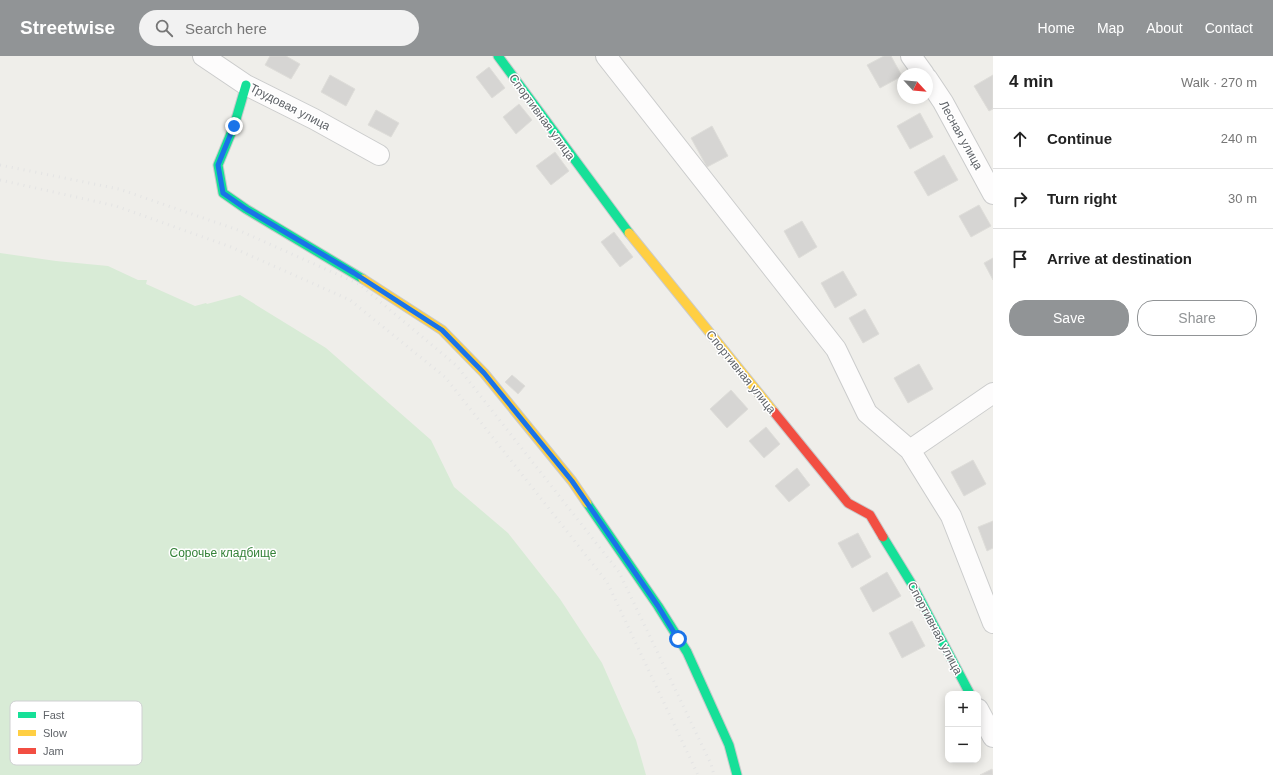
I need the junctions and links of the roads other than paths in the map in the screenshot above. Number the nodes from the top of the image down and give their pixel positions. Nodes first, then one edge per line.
1 (203, 56) edge
2 (498, 56) edge
3 (606, 56) edge
4 (911, 56) edge
5 (920, 68) edge
6 (246, 85) junction
7 (933, 87) edge
8 (379, 155) dead end
9 (993, 194) edge
10 (993, 393) edge
11 (910, 450) junction
12 (993, 623) edge
13 (968, 691) edge
14 (981, 715) edge
15 (993, 737) edge
16 (737, 775) edge

1 - 6 street, Трудовая улица
2 - 13 street, Спортивная улица
3 - 11 street
4 - 5 street
6 - 8 street, Трудовая улица
6 - 16 street
7 - 9 street, Лесная улица
10 - 11 street
11 - 12 street
14 - 15 street

